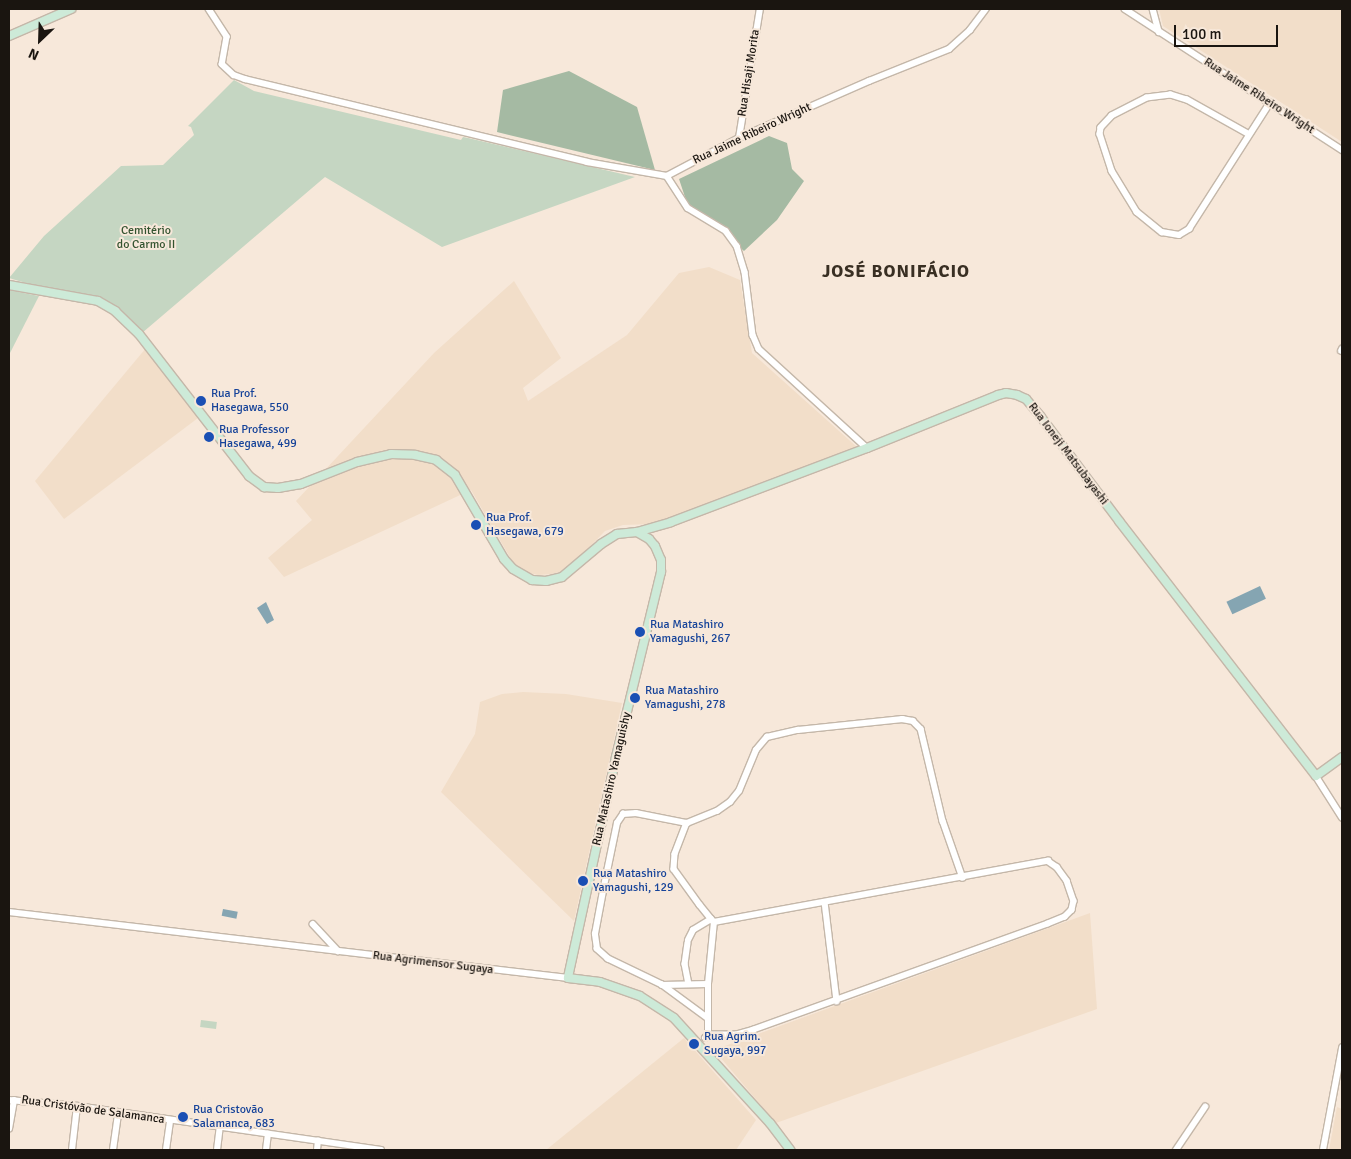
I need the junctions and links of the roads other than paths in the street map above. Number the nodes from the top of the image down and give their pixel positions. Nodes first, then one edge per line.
1 (71, 9) edge
2 (209, 9) edge
3 (760, 9) edge
4 (986, 9) edge
5 (1125, 9) edge
6 (1153, 9) edge
7 (58, 12) edge
8 (1159, 32) junction
9 (9, 36) edge
10 (1270, 103) junction
11 (1248, 134) junction
12 (739, 138) junction
13 (1342, 150) edge
14 (667, 176) junction
15 (9, 285) edge
16 (867, 448) junction
17 (637, 532) junction
18 (1342, 757) edge
19 (1316, 776) junction
20 (1342, 817) edge
21 (687, 824) junction
22 (964, 878) junction
23 (825, 902) junction
24 (9, 912) edge
25 (713, 920) junction
26 (312, 924) dead end
27 (338, 952) junction
28 (568, 978) junction
29 (689, 984) junction
30 (708, 984) junction
31 (662, 986) junction
32 (837, 1001) junction
33 (708, 1018) junction
34 (703, 1039) junction
35 (1342, 1048) edge
36 (11, 1100) edge
37 (77, 1106) junction
38 (1205, 1107) dead end
39 (118, 1113) junction
40 (170, 1120) junction
41 (220, 1127) junction
42 (9, 1129) edge
43 (268, 1134) junction
44 (318, 1141) junction
45 (72, 1150) edge
46 (113, 1150) edge
47 (166, 1150) edge
48 (217, 1150) edge
49 (266, 1150) edge
50 (317, 1150) edge
51 (381, 1150) edge
52 (790, 1150) edge
53 (1176, 1150) edge
54 (1323, 1150) edge

1 - 7 main road
2 - 14 street
3 - 12 street, Rua Hisaji Morita
4 - 12 street, Rua Jaime Ribeiro Wright
5 - 8 street, Rua Jaime Ribeiro Wright
6 - 8 street
7 - 9 main road
8 - 10 street, Rua Jaime Ribeiro Wright
10 - 11 street
10 - 13 street, Rua Jaime Ribeiro Wright
11 - 11 street
12 - 14 street, Rua Jaime Ribeiro Wright
14 - 16 street
15 - 17 main road, Rua Ioneji Matsubayashi
16 - 17 main road, Rua Ioneji Matsubayashi
16 - 19 main road, Rua Ioneji Matsubayashi
17 - 28 main road, Rua Matashiro Yamaguishy
18 - 19 main road
19 - 20 street, Rua Ioneji Matsubayashi
21 - 22 street
21 - 25 street
21 - 31 street
22 - 23 street
22 - 32 street
23 - 25 street
23 - 32 street
24 - 27 street, Rua Agrimensor Sugaya
25 - 29 street
25 - 30 street
26 - 27 street
27 - 28 street, Rua Agrimensor Sugaya
28 - 34 main road, Rua Agrimensor Sugaya
29 - 30 street
29 - 31 street
30 - 33 street
31 - 33 street
32 - 34 street
33 - 34 street
34 - 52 main road, Rua Agrimensor Sugaya
35 - 54 street
36 - 37 street, Rua Cristóvão de Salamanca
36 - 42 street
37 - 39 street, Rua Cristóvão de Salamanca
37 - 45 street
38 - 53 street
39 - 40 street, Rua Cristóvão de Salamanca
39 - 46 street
40 - 41 street, Rua Cristóvão de Salamanca
40 - 47 street
41 - 43 street, Rua Cristóvão de Salamanca
41 - 48 street
43 - 44 street, Rua Cristóvão de Salamanca
43 - 49 street
44 - 50 street
44 - 51 street, Rua Cristóvão de Salamanca

